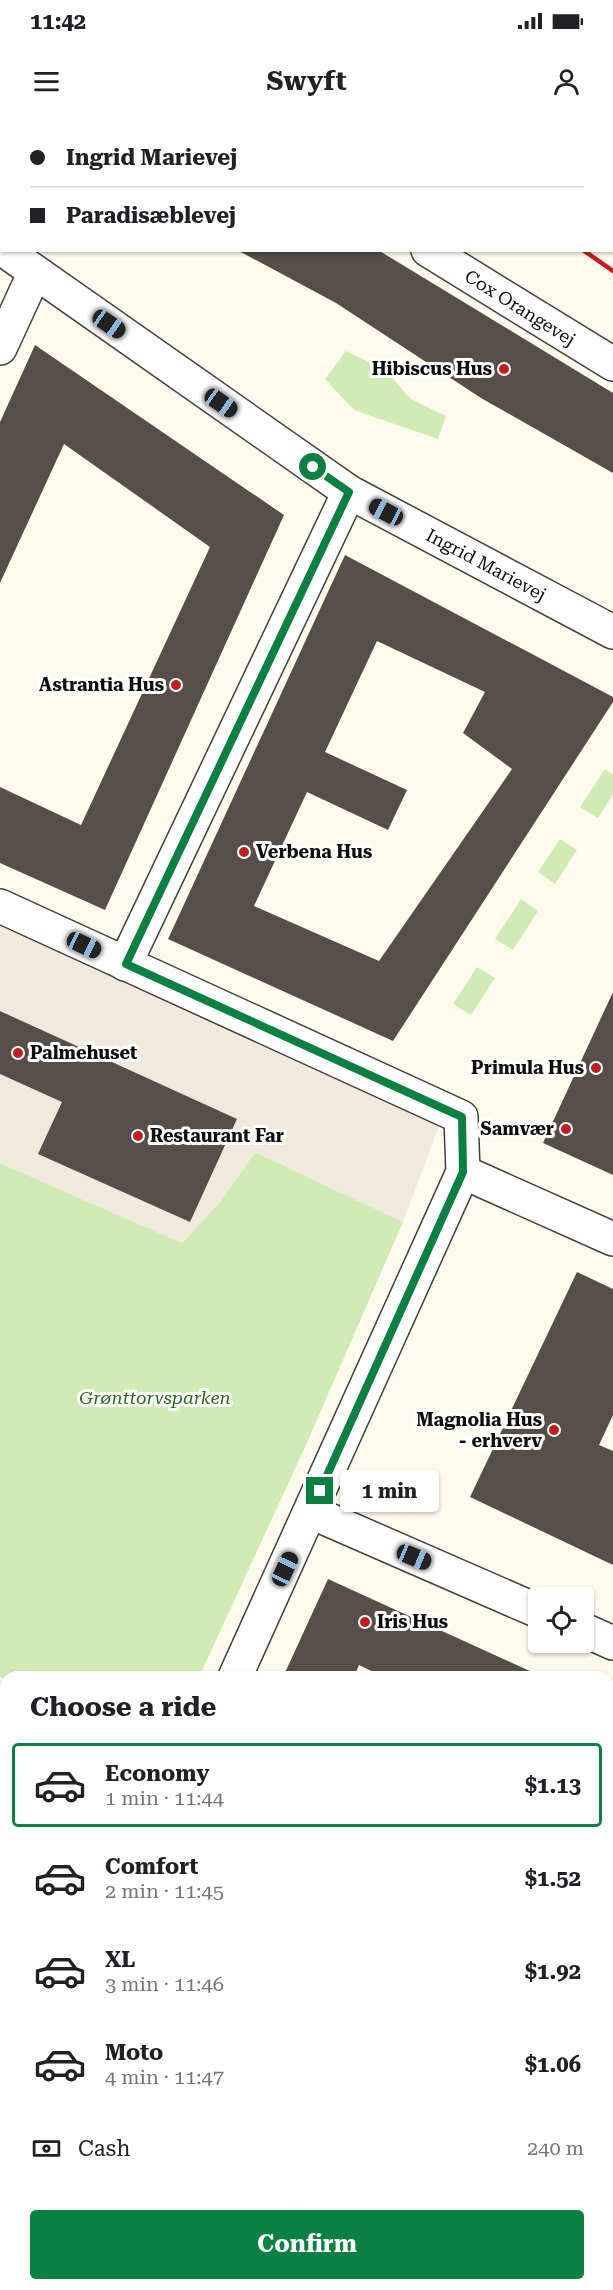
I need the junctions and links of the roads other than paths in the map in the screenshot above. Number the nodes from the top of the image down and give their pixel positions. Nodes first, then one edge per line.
1 (6, 252) edge
2 (431, 252) edge
3 (35, 272) junction
4 (0, 348) edge
5 (613, 364) edge
6 (349, 492) junction
7 (613, 632) edge
8 (0, 906) edge
9 (126, 964) junction
10 (463, 1172) junction
11 (613, 1239) edge
12 (311, 1512) junction
13 (528, 1607) edge
14 (594, 1634) edge
15 (613, 1643) edge
16 (238, 1671) edge

1 - 3 street, Ingrid Marievej
2 - 5 street, Cox Orangevej
3 - 4 street
3 - 6 street, Ingrid Marievej
6 - 7 street, Ingrid Marievej
6 - 9 street
8 - 9 street
9 - 10 street
10 - 11 street
10 - 12 street
12 - 13 street
12 - 16 street
14 - 15 street

